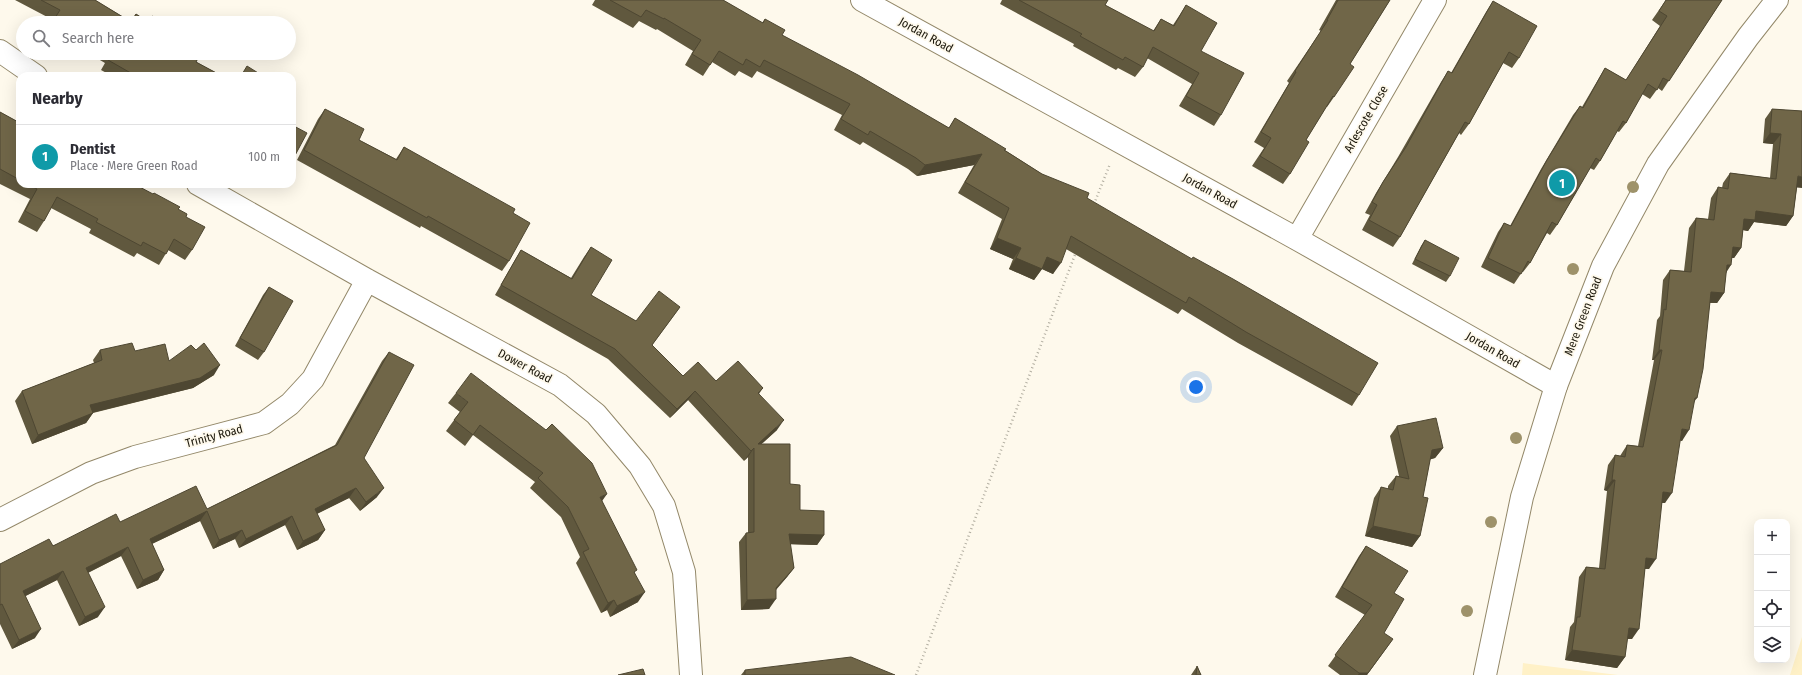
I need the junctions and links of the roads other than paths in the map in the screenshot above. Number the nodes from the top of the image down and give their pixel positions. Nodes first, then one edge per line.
1 (862, 0) edge
2 (1435, 0) edge
3 (1777, 0) edge
4 (0, 51) edge
5 (30, 72) edge
6 (205, 188) edge
7 (1297, 239) junction
8 (367, 280) junction
9 (1556, 386) junction
10 (0, 520) edge
11 (692, 675) edge
12 (1485, 675) edge

1 - 7 street, Jordan Road
2 - 7 street, Arlescote Close
3 - 9 street, Mere Green Road
4 - 5 street
6 - 8 street, Dower Road
7 - 9 street, Jordan Road
8 - 10 street, Trinity Road
8 - 11 street, Dower Road
9 - 12 street, Mere Green Road

